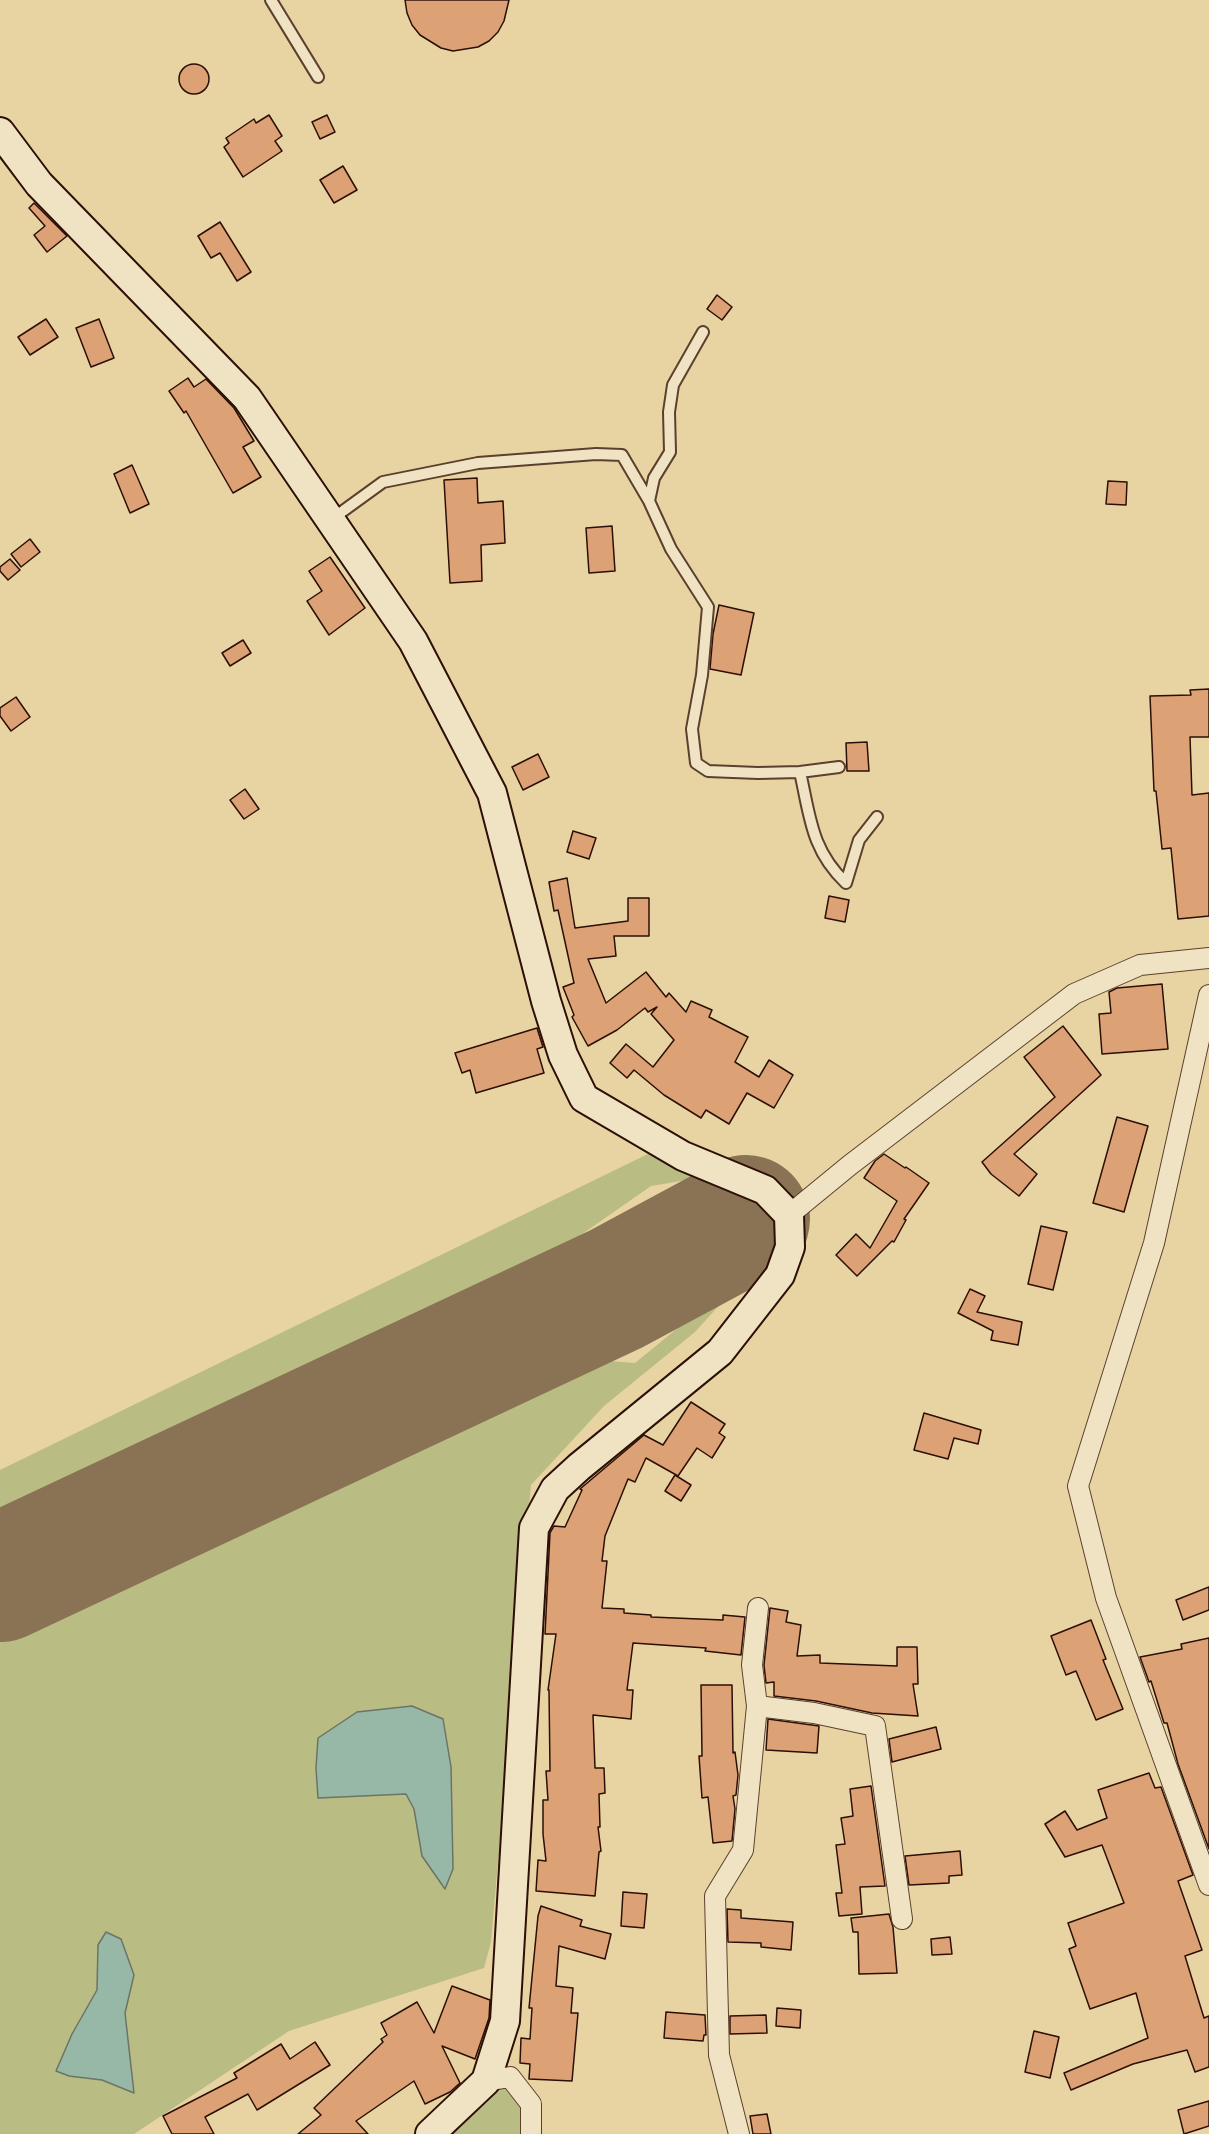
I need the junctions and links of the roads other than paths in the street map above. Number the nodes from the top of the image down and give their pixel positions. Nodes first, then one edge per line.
1 (271, 0) edge
2 (318, 77) dead end
3 (0, 132) edge
4 (703, 332) dead end
5 (649, 501) junction
6 (329, 521) junction
7 (839, 767) dead end
8 (800, 772) junction
9 (877, 817) dead end
10 (1209, 958) edge
11 (1209, 995) edge
12 (789, 1215) junction
13 (758, 1608) dead end
14 (757, 1706) junction
15 (1209, 1885) edge
16 (902, 1919) dead end
17 (486, 2081) junction
18 (430, 2134) edge
19 (531, 2134) edge
20 (740, 2134) edge

1 - 2 lane
3 - 6 main road
4 - 5 lane
5 - 6 lane
5 - 8 lane
6 - 12 main road
7 - 8 lane
8 - 9 lane
10 - 12 street
11 - 15 street
12 - 17 main road
13 - 14 street
14 - 16 street
14 - 20 street
17 - 18 main road
17 - 19 street

